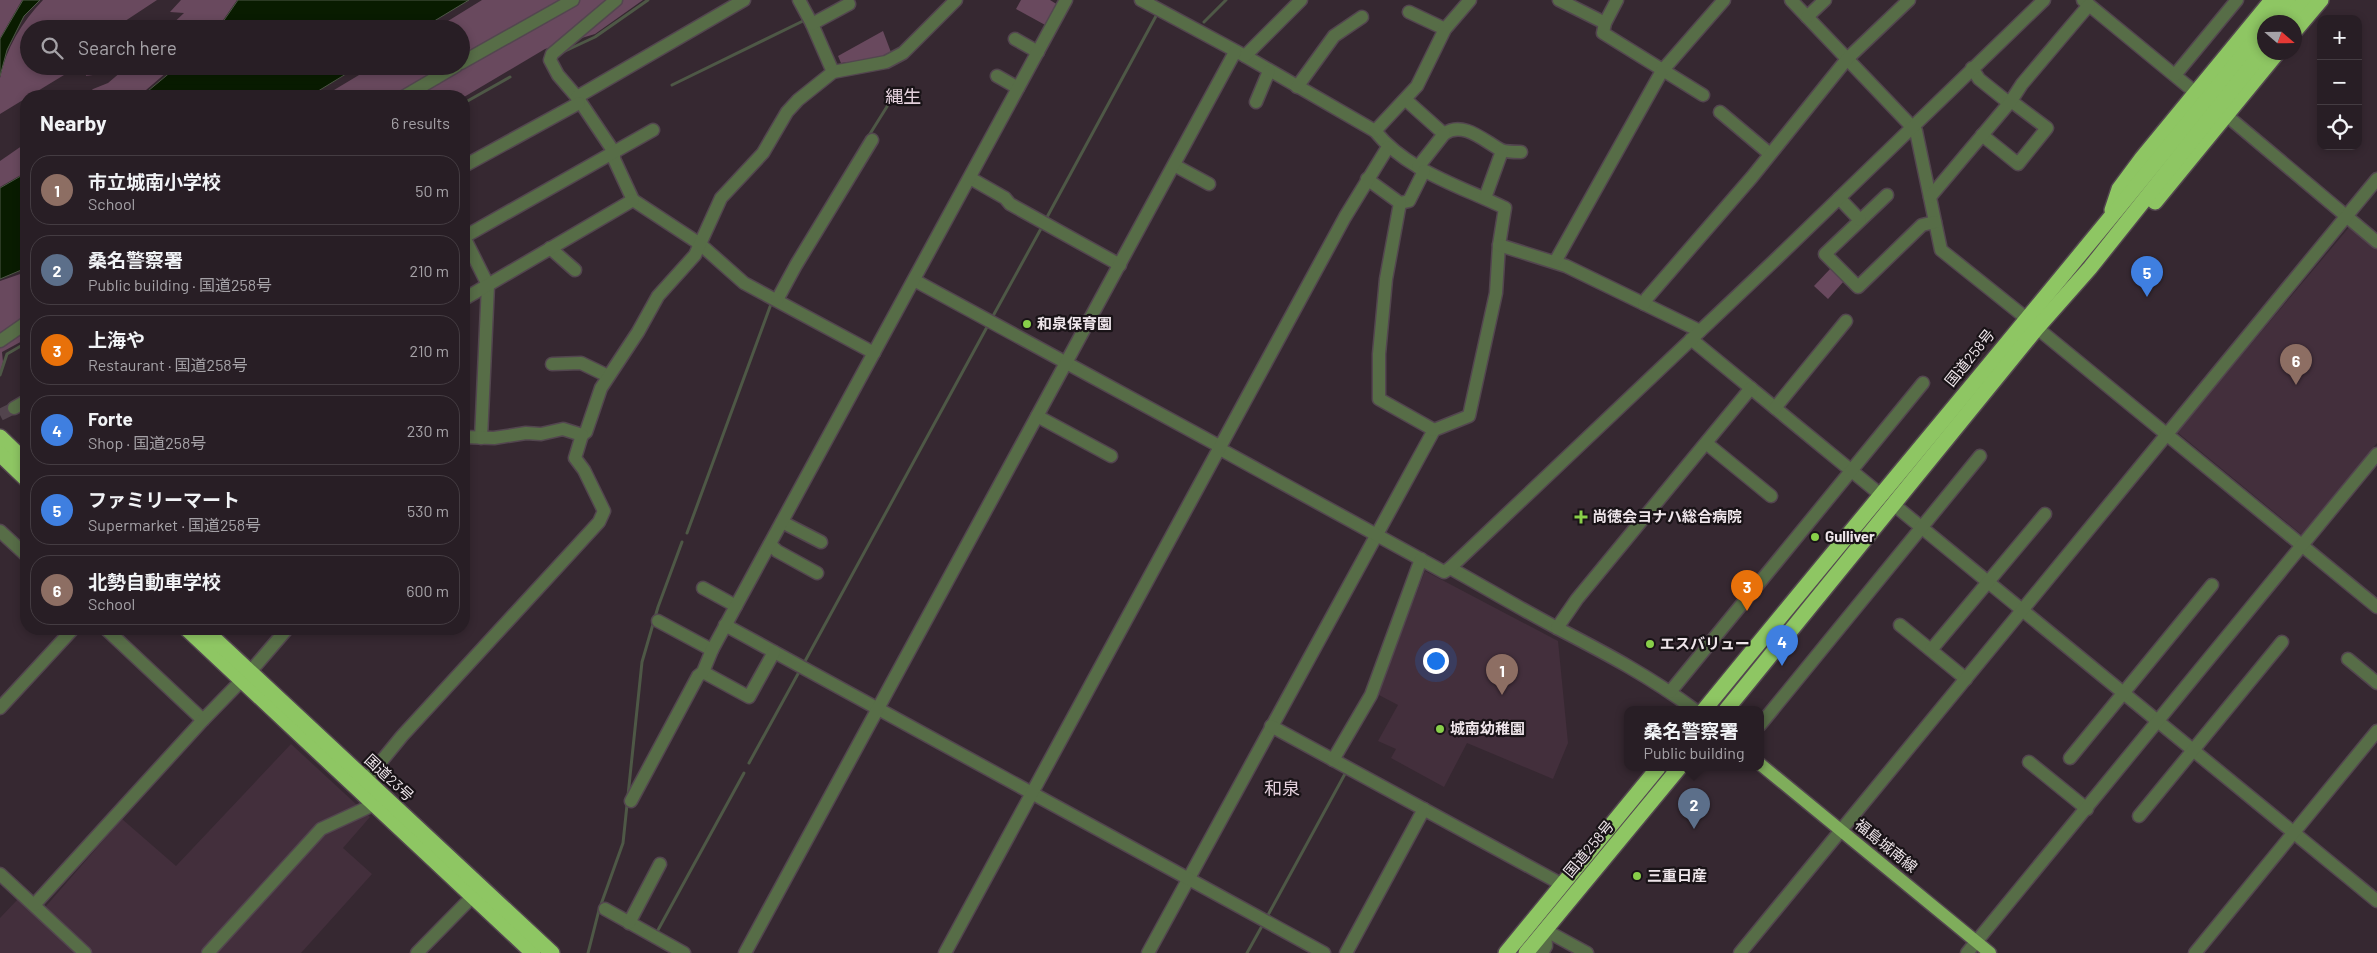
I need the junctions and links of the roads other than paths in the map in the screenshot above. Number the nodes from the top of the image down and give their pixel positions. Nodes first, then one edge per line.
1 (573, 0) edge
2 (616, 0) edge
3 (744, 0) edge
4 (799, 0) edge
5 (956, 0) edge
6 (1066, 0) edge
7 (1141, 0) edge
8 (1301, 0) edge
9 (1470, 0) edge
10 (1559, 0) edge
11 (1617, 0) edge
12 (1724, 0) edge
13 (1790, 0) edge
14 (1825, 0) edge
15 (1909, 0) edge
16 (2044, 0) edge
17 (2237, 0) edge
18 (2272, 0) edge
19 (2288, 0) edge
20 (2305, 0) edge
21 (2321, 0) edge
22 (2086, 2) edge
23 (1157, 3) edge
24 (849, 4) dead end
25 (1409, 12) dead end
26 (2276, 15) edge
27 (2293, 15) edge
28 (1362, 17) dead end
29 (1807, 17) junction
30 (1605, 23) junction
31 (2302, 23) edge
32 (812, 24) junction
33 (1445, 29) junction
34 (2257, 38) edge
35 (1015, 39) dead end
36 (1038, 52) junction
37 (1240, 54) junction
38 (470, 58) edge
39 (1847, 59) junction
40 (2257, 59) edge
41 (2272, 60) edge
42 (1972, 68) junction
43 (1662, 70) junction
44 (1269, 71) junction
45 (833, 72) junction
46 (441, 75) edge
47 (997, 76) dead end
48 (2175, 76) junction
49 (1297, 87) junction
50 (1018, 88) junction
51 (415, 90) edge
52 (2196, 93) junction
53 (1703, 95) dead end
54 (578, 100) junction
55 (1406, 100) junction
56 (1256, 102) dead end
57 (2010, 102) junction
58 (1720, 112) dead end
59 (2226, 116) junction
60 (1913, 126) junction
61 (653, 130) dead end
62 (1375, 131) junction
63 (1444, 134) junction
64 (1982, 135) junction
65 (872, 140) dead end
66 (1388, 147) junction
67 (1502, 151) junction
68 (614, 152) junction
69 (1520, 152) dead end
70 (1770, 154) junction
71 (470, 163) edge
72 (1174, 165) junction
73 (1421, 169) junction
74 (970, 178) junction
75 (1367, 179) junction
76 (2377, 179) edge
77 (1210, 184) dead end
78 (1887, 195) dead end
79 (1930, 197) junction
80 (1485, 198) junction
81 (1839, 198) junction
82 (633, 200) junction
83 (1400, 203) junction
84 (2346, 217) junction
85 (1860, 220) junction
86 (1935, 222) junction
87 (2106, 223) junction
88 (470, 234) edge
89 (2377, 242) edge
90 (700, 244) junction
91 (1498, 245) junction
92 (550, 248) junction
93 (470, 249) edge
94 (1555, 262) junction
95 (1120, 265) junction
96 (2090, 268) junction
97 (575, 270) dead end
98 (914, 280) junction
99 (488, 285) junction
100 (470, 296) edge
101 (777, 300) junction
102 (1644, 304) junction
103 (1846, 320) dead end
104 (2032, 323) junction
105 (20, 326) edge
106 (1695, 335) junction
107 (2, 337) edge
108 (874, 353) junction
109 (1066, 363) junction
110 (552, 364) dead end
111 (608, 376) junction
112 (1923, 383) dead end
113 (1751, 388) junction
114 (20, 404) edge
115 (14, 408) tunnel mouth
116 (1775, 408) junction
117 (1037, 416) junction
118 (1434, 430) junction
119 (582, 435) junction
120 (2166, 435) junction
121 (0, 437) edge
122 (470, 437) edge
123 (481, 438) junction
124 (1706, 443) junction
125 (1220, 448) junction
126 (0, 454) edge
127 (2377, 454) edge
128 (20, 456) edge
129 (1111, 456) dead end
130 (1980, 456) dead end
131 (1852, 471) junction
132 (20, 473) edge
133 (1771, 496) dead end
134 (1887, 500) junction
135 (2045, 514) dead end
136 (782, 522) junction
137 (1921, 528) junction
138 (0, 531) edge
139 (1377, 534) junction
140 (820, 542) dead end
141 (770, 544) junction
142 (2302, 546) junction
143 (20, 549) edge
144 (1421, 559) junction
145 (1450, 568) junction
146 (817, 573) dead end
147 (1987, 581) junction
148 (2212, 585) dead end
149 (702, 588) dead end
150 (736, 606) junction
151 (2377, 607) edge
152 (2022, 610) junction
153 (658, 621) dead end
154 (1900, 625) dead end
155 (725, 626) junction
156 (1557, 628) junction
157 (67, 635) edge
158 (112, 635) edge
159 (195, 635) edge
160 (209, 635) edge
161 (282, 635) edge
162 (2282, 642) dead end
163 (712, 650) junction
164 (1931, 650) junction
165 (774, 652) junction
166 (2348, 659) dead end
167 (703, 672) junction
168 (246, 676) junction
169 (1966, 679) junction
170 (2377, 683) edge
171 (1670, 692) junction
172 (2124, 693) junction
173 (1689, 706) edge
174 (1707, 706) edge
175 (1729, 706) edge
176 (0, 708) edge
177 (878, 708) junction
178 (203, 720) junction
179 (1764, 720) edge
180 (2158, 722) junction
181 (1271, 726) junction
182 (2377, 731) edge
183 (2192, 750) junction
184 (2070, 758) dead end
185 (1333, 760) junction
186 (2029, 762) dead end
187 (1764, 767) edge
188 (1656, 771) edge
189 (1677, 771) edge
190 (366, 780) junction
191 (1032, 793) junction
192 (630, 801) dead end
193 (375, 804) junction
194 (2087, 809) junction
195 (1424, 810) junction
196 (2139, 816) dead end
197 (1841, 830) junction
198 (2293, 832) junction
199 (660, 864) dead end
200 (0, 874) edge
201 (1188, 879) junction
202 (1563, 885) junction
203 (473, 896) junction
204 (2377, 901) edge
205 (34, 905) junction
206 (605, 910) dead end
207 (629, 923) junction
208 (1546, 930) junction
209 (1976, 942) junction
210 (85, 953) edge
211 (208, 953) edge
212 (418, 953) edge
213 (533, 953) edge
214 (552, 953) edge
215 (684, 953) edge
216 (745, 953) edge
217 (945, 953) edge
218 (1148, 953) edge
219 (1324, 953) edge
220 (1346, 953) edge
221 (1506, 953) edge
222 (1526, 953) edge
223 (1542, 953) edge
224 (1587, 953) edge
225 (1740, 953) edge
226 (1967, 953) edge
227 (1990, 953) edge
228 (2194, 953) edge

1 - 38 street
2 - 54 street
3 - 54 street
4 - 32 street
5 - 45 street
6 - 36 street
7 - 23 street
8 - 37 street
9 - 33 street
10 - 30 street
11 - 30 street
12 - 43 street
13 - 29 street
14 - 29 street
15 - 39 street
16 - 42 street
17 - 48 street
18 - 52 highway
19 - 26 highway
20 - 27 highway
21 - 31 highway
22 - 48 street
22 - 57 street
23 - 37 street
24 - 32 street
25 - 33 street
28 - 49 street
29 - 39 street
30 - 43 street
32 - 45 street
33 - 55 street
34 - 87 highway, 国道258号
35 - 36 street
36 - 50 street
37 - 44 street
37 - 72 street
39 - 60 street
39 - 70 street
40 - 96 highway, 国道258号
41 - 59 highway
42 - 57 street
42 - 60 street
43 - 53 street
43 - 94 street
44 - 49 street
44 - 56 street
45 - 90 street
46 - 51 street
47 - 50 street
48 - 52 street
49 - 62 street
50 - 74 street
52 - 87 highway
54 - 68 street
54 - 71 street
55 - 62 street
55 - 63 street
57 - 64 street
57 - 64 street
58 - 70 street
59 - 84 street
59 - 96 highway
60 - 79 street
60 - 81 street
61 - 68 street
62 - 66 street
63 - 67 street
63 - 73 street
64 - 79 street
65 - 101 street
66 - 73 street
66 - 75 street
67 - 69 street
67 - 80 street
68 - 82 street
68 - 88 street
70 - 102 street
72 - 77 street
72 - 95 street
73 - 80 street
73 - 83 street
74 - 95 street
74 - 98 street
75 - 83 street
75 - 125 street
76 - 84 street
78 - 85 street
79 - 86 street
80 - 91 street
81 - 85 street
81 - 106 street
82 - 90 street
82 - 92 street
83 - 118 street
84 - 89 street
84 - 120 street
85 - 86 street
86 - 104 street
87 - 104 highway, 国道258号
90 - 101 street
90 - 111 street
91 - 94 street
91 - 118 street
92 - 97 street
92 - 99 street
93 - 99 street
94 - 102 street
95 - 109 street
96 - 104 highway, 国道258号
98 - 108 street
98 - 109 street
99 - 100 street
99 - 123 street
101 - 108 street
102 - 106 street
103 - 116 street
104 - 120 street
104 - 134 highway, 国道258号
105 - 107 street
106 - 113 street
106 - 145 street
108 - 136 street
109 - 117 street
109 - 125 street
110 - 111 street
111 - 119 street
112 - 131 street
113 - 116 street
113 - 124 street
114 - 115 street
116 - 131 street
117 - 129 street
117 - 177 street
118 - 139 street
119 - 123 street
119 - 190 street
120 - 142 street
120 - 152 street
121 - 128 highway
122 - 123 street
124 - 133 street
124 - 156 street
125 - 139 street
125 - 191 street
126 - 132 highway
127 - 142 street
130 - 137 street
131 - 134 street
131 - 171 street
134 - 137 street
134 - 174 highway, 国道258号
134 - 175 highway, 国道258号
135 - 147 street
136 - 140 street
136 - 141 street
137 - 147 street
137 - 179 street
138 - 143 street
139 - 144 street
139 - 181 street
141 - 146 street
141 - 150 street
142 - 151 street
142 - 180 street
144 - 145 street
144 - 185 street
145 - 156 street
147 - 152 street
147 - 164 street
148 - 172 street
149 - 150 street
150 - 155 street
152 - 169 street
152 - 172 street
153 - 163 street
154 - 164 street
155 - 163 street
155 - 165 street
156 - 171 street
157 - 176 street
158 - 178 street
159 - 168 highway, 国道23号
160 - 168 highway, 国道23号
161 - 168 street
162 - 183 street
163 - 167 street
164 - 169 street
165 - 167 street
165 - 177 street
166 - 170 street
167 - 192 street
168 - 178 street
168 - 190 highway, 国道23号
168 - 193 highway, 国道23号
169 - 197 street
171 - 173 street
172 - 180 street
172 - 184 street
177 - 191 street
177 - 216 street
178 - 205 street
180 - 183 street
180 - 194 street
181 - 185 street
181 - 201 street
182 - 198 street
183 - 196 street
183 - 198 street
185 - 195 street
186 - 194 street
187 - 197 main road, 福島城南線
188 - 202 highway, 国道258号
189 - 208 highway, 国道258号
190 - 214 highway, 国道23号
191 - 201 street
191 - 217 street
193 - 203 highway, 国道23号
193 - 211 street
194 - 209 street
195 - 202 street
195 - 220 street
197 - 209 main road, 福島城南線
197 - 225 street
198 - 204 street
198 - 228 street
199 - 207 street
200 - 205 street
201 - 218 street
201 - 219 street
202 - 221 highway, 国道258号
203 - 212 street
203 - 213 highway, 国道23号
205 - 210 street
206 - 207 street
207 - 215 street
208 - 222 highway, 国道258号
208 - 223 street
208 - 224 street
209 - 226 street
209 - 227 main road, 福島城南線

